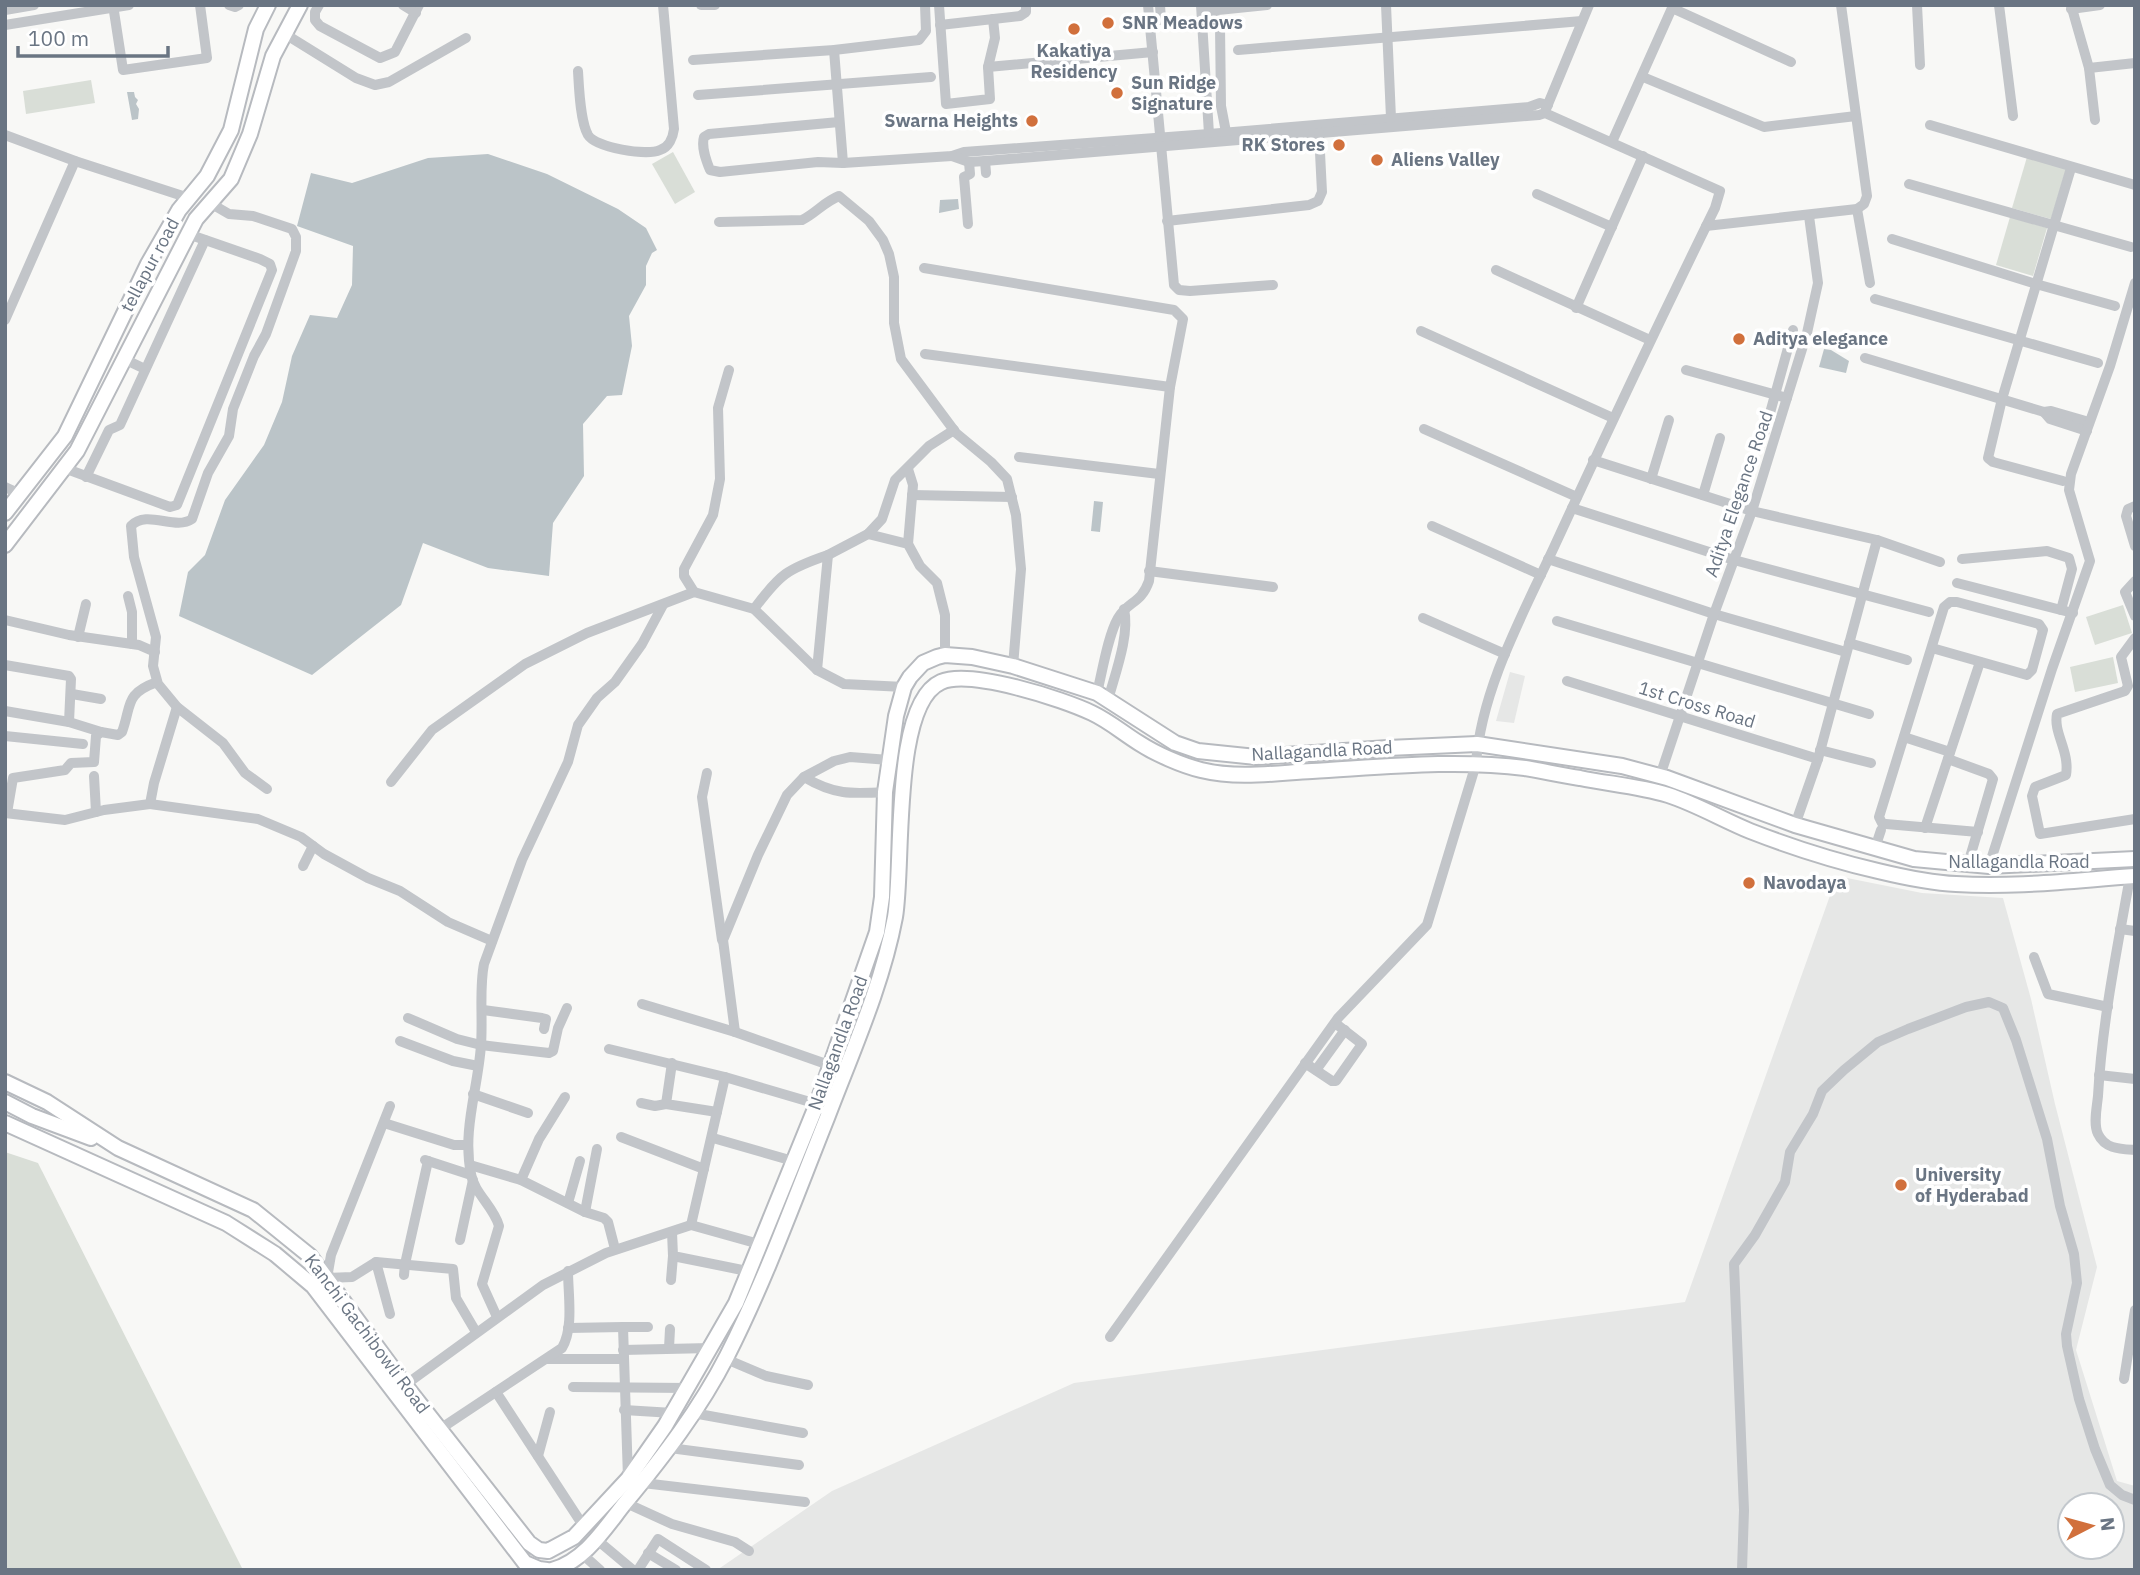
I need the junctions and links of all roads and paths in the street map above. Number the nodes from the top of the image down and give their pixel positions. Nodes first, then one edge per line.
1 (34, 5) edge
2 (129, 5) edge
3 (200, 5) edge
4 (229, 5) edge
5 (239, 5) edge
6 (268, 5) edge
7 (300, 5) edge
8 (319, 5) edge
9 (403, 5) edge
10 (663, 5) edge
11 (701, 5) edge
12 (715, 5) edge
13 (925, 5) edge
14 (939, 5) edge
15 (1026, 5) edge
16 (1148, 5) edge
17 (1160, 5) edge
18 (1267, 5) edge
19 (1386, 5) edge
20 (1589, 5) edge
21 (1841, 5) edge
22 (1917, 5) edge
23 (1998, 5) edge
24 (2100, 5) edge
25 (113, 6) edge
26 (1673, 7) edge
27 (2071, 7) edge
28 (1206, 8) edge
29 (5, 9) edge
30 (418, 9) edge
31 (993, 19) junction
32 (1161, 20) dead end
33 (1582, 22) junction
34 (5, 25) edge
35 (940, 25) junction
36 (285, 34) junction
37 (1388, 36) junction
38 (466, 38) dead end
39 (834, 50) junction
40 (1238, 50) dead end
41 (1153, 52) junction
42 (693, 60) dead end
43 (1791, 62) dead end
44 (2135, 63) edge
45 (1920, 65) dead end
46 (988, 67) junction
47 (2089, 68) junction
48 (578, 71) dead end
49 (931, 77) dead end
50 (1643, 77) junction
51 (837, 84) junction
52 (698, 95) dead end
53 (1546, 109) junction
54 (1530, 111) junction
55 (1856, 116) junction
56 (2014, 116) dead end
57 (1391, 118) junction
58 (2095, 120) dead end
59 (839, 122) junction
60 (1930, 125) dead end
61 (1226, 132) junction
62 (1319, 133) junction
63 (1209, 134) junction
64 (5, 135) edge
65 (1612, 142) junction
66 (1161, 143) junction
67 (952, 156) junction
68 (1643, 156) junction
69 (75, 161) junction
70 (985, 161) junction
71 (969, 162) junction
72 (843, 163) junction
73 (2071, 168) junction
74 (986, 173) dead end
75 (1909, 184) dead end
76 (2135, 185) edge
77 (1537, 194) dead end
78 (189, 198) junction
79 (210, 204) junction
80 (1857, 209) junction
81 (1809, 216) junction
82 (1167, 221) junction
83 (719, 222) dead end
84 (968, 224) dead end
85 (1706, 226) junction
86 (2053, 226) junction
87 (1612, 227) junction
88 (188, 234) junction
89 (1892, 239) dead end
90 (205, 240) junction
91 (2132, 247) dead end
92 (924, 268) dead end
93 (1496, 270) dead end
94 (142, 276) junction
95 (1870, 283) dead end
96 (2135, 283) edge
97 (2036, 284) junction
98 (1273, 285) dead end
99 (161, 286) junction
100 (1875, 299) dead end
101 (2115, 306) dead end
102 (1576, 308) junction
103 (5, 320) edge
104 (1793, 330) dead end
105 (1421, 331) dead end
106 (1650, 340) junction
107 (2019, 342) junction
108 (925, 354) dead end
109 (1866, 358) dead end
110 (124, 359) junction
111 (2098, 363) dead end
112 (145, 369) junction
113 (729, 370) dead end
114 (1686, 370) dead end
115 (1170, 387) junction
116 (1776, 391) junction
117 (1788, 395) junction
118 (2002, 399) junction
119 (1613, 418) junction
120 (1669, 420) dead end
121 (2088, 426) junction
122 (1424, 429) dead end
123 (954, 430) junction
124 (1765, 431) dead end
125 (1720, 438) dead end
126 (1019, 457) dead end
127 (1593, 460) junction
128 (64, 468) junction
129 (908, 469) junction
130 (1159, 474) junction
131 (83, 476) junction
132 (1651, 479) junction
133 (2063, 481) dead end
134 (5, 487) edge
135 (20, 494) junction
136 (912, 495) junction
137 (1703, 495) junction
138 (1577, 496) junction
139 (1012, 497) junction
140 (2135, 506) edge
141 (1572, 508) junction
142 (1752, 511) junction
143 (5, 513) edge
144 (1432, 526) dead end
145 (868, 534) junction
146 (1877, 540) junction
147 (908, 544) junction
148 (5, 545) edge
149 (2135, 546) edge
150 (828, 555) junction
151 (1548, 559) junction
152 (1962, 559) dead end
153 (1734, 560) junction
154 (1940, 562) dead end
155 (1149, 571) junction
156 (1541, 575) junction
157 (2134, 582) edge
158 (1957, 583) dead end
159 (1273, 587) dead end
160 (694, 592) junction
161 (1862, 594) junction
162 (128, 596) dead end
163 (86, 604) dead end
164 (663, 605) junction
165 (754, 609) junction
166 (2061, 610) junction
167 (1929, 612) dead end
168 (2073, 613) junction
169 (1714, 614) junction
170 (2135, 616) edge
171 (1423, 618) dead end
172 (5, 620) edge
173 (1557, 621) dead end
174 (78, 637) junction
175 (2133, 643) edge
176 (132, 644) junction
177 (1848, 648) junction
178 (1932, 648) junction
179 (155, 652) junction
180 (1505, 654) junction
181 (945, 655) junction
182 (1907, 660) dead end
183 (1980, 662) junction
184 (1697, 664) junction
185 (5, 666) edge
186 (1013, 666) junction
187 (817, 670) junction
188 (1567, 681) dead end
189 (157, 682) junction
190 (904, 687) junction
191 (2130, 690) edge
192 (72, 694) junction
193 (1103, 696) junction
194 (101, 699) dead end
195 (1832, 704) junction
196 (177, 707) junction
197 (5, 711) edge
198 (1868, 714) dead end
199 (1679, 715) junction
200 (69, 722) junction
201 (102, 732) junction
202 (5, 736) edge
203 (1904, 737) junction
204 (83, 744) dead end
205 (1477, 744) junction
206 (1819, 755) junction
207 (1949, 756) junction
208 (889, 760) junction
209 (1871, 763) dead end
210 (1476, 764) junction
211 (707, 773) dead end
212 (94, 776) dead end
213 (1660, 776) junction
214 (804, 777) junction
215 (391, 782) dead end
216 (267, 789) dead end
217 (885, 792) junction
218 (150, 804) junction
219 (96, 812) junction
220 (6, 813) edge
221 (2135, 819) edge
222 (1795, 825) junction
223 (1925, 828) junction
224 (1881, 830) dead end
225 (1978, 832) junction
226 (313, 846) junction
227 (1875, 848) junction
228 (2135, 859) edge
229 (1968, 864) junction
230 (303, 866) dead end
231 (1989, 866) junction
232 (2132, 876) edge
233 (882, 897) junction
234 (897, 899) junction
235 (2120, 929) junction
236 (2135, 931) edge
237 (723, 940) junction
238 (492, 941) junction
239 (2034, 957) dead end
240 (642, 1004) dead end
241 (2108, 1007) junction
242 (567, 1008) dead end
243 (483, 1010) junction
244 (408, 1018) dead end
245 (1335, 1023) junction
246 (544, 1029) dead end
247 (1345, 1030) junction
248 (735, 1032) junction
249 (1322, 1040) junction
250 (400, 1041) dead end
251 (481, 1045) junction
252 (1332, 1047) junction
253 (609, 1049) dead end
254 (672, 1063) junction
255 (1306, 1063) junction
256 (830, 1065) junction
257 (478, 1066) junction
258 (1316, 1070) junction
259 (2099, 1075) junction
260 (725, 1077) junction
261 (2135, 1079) edge
262 (5, 1082) edge
263 (474, 1094) junction
264 (565, 1097) dead end
265 (5, 1102) edge
266 (641, 1103) dead end
267 (666, 1104) junction
268 (817, 1104) junction
269 (390, 1105) dead end
270 (717, 1112) junction
271 (528, 1113) dead end
272 (5, 1122) edge
273 (384, 1123) junction
274 (621, 1137) dead end
275 (713, 1138) junction
276 (467, 1145) junction
277 (118, 1148) junction
278 (597, 1149) dead end
279 (2135, 1150) edge
280 (580, 1161) dead end
281 (793, 1161) junction
282 (704, 1169) junction
283 (471, 1173) junction
284 (521, 1180) junction
285 (568, 1203) junction
286 (585, 1212) junction
287 (691, 1225) junction
288 (672, 1233) junction
289 (460, 1240) dead end
290 (759, 1244) junction
291 (615, 1250) junction
292 (673, 1256) junction
293 (376, 1262) junction
294 (404, 1269) junction
295 (568, 1271) junction
296 (747, 1272) junction
297 (327, 1278) junction
298 (671, 1280) dead end
299 (2135, 1310) edge
300 (390, 1314) dead end
301 (497, 1317) junction
302 (623, 1327) junction
303 (648, 1327) dead end
304 (568, 1328) junction
305 (670, 1329) dead end
306 (476, 1332) junction
307 (1110, 1338) dead end
308 (670, 1348) junction
309 (710, 1348) junction
310 (623, 1354) junction
311 (546, 1359) junction
312 (726, 1359) junction
313 (2124, 1379) dead end
314 (808, 1385) dead end
315 (573, 1387) dead end
316 (624, 1387) junction
317 (688, 1388) junction
318 (400, 1389) junction
319 (496, 1392) junction
320 (624, 1410) junction
321 (551, 1412) dead end
322 (673, 1413) junction
323 (693, 1413) junction
324 (440, 1429) junction
325 (803, 1433) dead end
326 (670, 1448) junction
327 (538, 1456) junction
328 (799, 1465) dead end
329 (628, 1479) junction
330 (643, 1483) junction
331 (2135, 1500) edge
332 (804, 1502) dead end
333 (625, 1503) junction
334 (584, 1527) junction
335 (596, 1539) junction
336 (749, 1550) dead end
337 (544, 1551) joint
338 (581, 1553) junction
339 (648, 1553) junction
340 (547, 1570) edge
341 (552, 1570) edge
342 (600, 1570) edge
343 (635, 1570) edge
344 (676, 1570) edge
345 (706, 1570) edge
346 (1742, 1570) edge

1 - 29 street
2 - 25 street
3 - 25 street
4 - 5 street
6 - 78 main road, tellapur road
7 - 36 main road
8 - 30 street
9 - 30 street
10 - 48 street
11 - 12 street
13 - 39 street
14 - 35 street
15 - 31 street
16 - 41 street
17 - 32 street
18 - 28 street
19 - 37 street
20 - 33 street
21 - 55 street
22 - 45 street
23 - 56 street
24 - 27 street
25 - 34 street
26 - 43 street
26 - 50 street
27 - 47 street
28 - 61 street
28 - 63 street
31 - 35 street
31 - 46 street
33 - 37 street
33 - 53 street
35 - 46 street
36 - 38 street
36 - 79 main road
37 - 40 street
37 - 57 street
39 - 42 street
39 - 51 street
41 - 46 street
41 - 66 street
44 - 47 street
47 - 58 street
49 - 51 street
50 - 55 street
50 - 65 street
51 - 52 street
51 - 59 street
53 - 54 street
53 - 65 street
54 - 57 street
54 - 62 street
55 - 80 street
57 - 61 street
59 - 72 street
59 - 72 street
60 - 73 street
61 - 63 street
62 - 66 street
62 - 82 street
63 - 66 street
64 - 69 street
65 - 68 street
66 - 67 street
66 - 70 street
66 - 82 street
67 - 71 street
67 - 72 street
68 - 85 street
68 - 87 street
69 - 78 street
69 - 103 street
70 - 71 street
70 - 74 street
71 - 84 street
73 - 76 street
73 - 86 street
75 - 86 street
77 - 87 street
78 - 94 main road, tellapur road
79 - 88 main road
79 - 179 street
80 - 81 street
80 - 95 street
81 - 85 street
81 - 117 street, Aditya Elegance Road
82 - 98 street
83 - 123 street
85 - 106 street
86 - 91 street
86 - 97 street
87 - 102 street
88 - 90 street
88 - 99 main road
89 - 97 street
90 - 112 street
90 - 131 street
92 - 115 street
93 - 102 street
94 - 99 main road
94 - 135 main road, tellapur road
96 - 121 street
97 - 101 street
97 - 107 street
99 - 110 main road
100 - 107 street
102 - 106 street
104 - 116 street
105 - 119 street
106 - 119 street
107 - 111 street
107 - 118 street
108 - 115 street
109 - 118 street
110 - 112 street
110 - 128 main road
112 - 131 street
113 - 160 street
114 - 116 street
115 - 130 street
116 - 117 street
116 - 124 street
117 - 142 street, Aditya Elegance Road
118 - 121 street
118 - 133 street
119 - 127 street
120 - 132 street
121 - 168 street
122 - 138 street
123 - 129 street
123 - 139 street
125 - 137 street
126 - 130 street
127 - 132 street
127 - 138 street
128 - 131 street
128 - 148 main road
129 - 136 street
129 - 145 street
130 - 155 street
132 - 137 street
134 - 135 street
135 - 143 main road, tellapur road
136 - 139 street
136 - 147 street
137 - 142 street
138 - 141 street
139 - 186 street
140 - 149 street
141 - 151 street
141 - 153 street
142 - 146 street
142 - 153 street, Aditya Elegance Road
144 - 156 street
145 - 147 street
145 - 150 street
146 - 154 street
146 - 161 street
147 - 181 street
150 - 165 street
150 - 187 street
151 - 156 street
151 - 169 street
152 - 166 street
153 - 161 street
153 - 169 street, Aditya Elegance Road
155 - 159 street
155 - 193 street
156 - 180 street
157 - 170 street
158 - 166 street
160 - 164 street
160 - 165 street
161 - 167 street
161 - 177 street
162 - 176 street
163 - 174 street
164 - 215 street
164 - 238 street
165 - 187 street
166 - 168 street
168 - 231 street
169 - 177 street
169 - 184 street, Aditya Elegance Road
171 - 180 street
172 - 174 street
173 - 184 street
174 - 176 street
175 - 191 street
176 - 179 street
177 - 182 street
177 - 195 street
178 - 183 street
178 - 183 street
178 - 203 street
179 - 189 street
180 - 205 street
181 - 186 main road, Nallagandla Road
181 - 190 main road
183 - 207 street
184 - 195 street
184 - 199 street, Aditya Elegance Road
185 - 192 street
186 - 193 main road, Nallagandla Road
187 - 190 street
188 - 199 street, 1st Cross Road
189 - 196 street
189 - 201 street
190 - 208 main road, Nallagandla Road
191 - 221 street
192 - 194 street
192 - 200 street
193 - 205 main road, Nallagandla Road
195 - 198 street
195 - 206 street
196 - 216 street
196 - 218 street
197 - 200 street
199 - 206 street, 1st Cross Road
199 - 213 street, Aditya Elegance Road
200 - 201 street
201 - 220 street
202 - 204 street
203 - 207 street
203 - 223 street
205 - 210 street
205 - 213 main road, Nallagandla Road
206 - 209 street, 1st Cross Road
206 - 222 street
207 - 223 street
207 - 225 street
208 - 214 street
208 - 217 main road, Nallagandla Road
210 - 232 main road, Nallagandla Road
210 - 234 main road, Nallagandla Road
210 - 245 street
211 - 237 street
212 - 219 street
213 - 222 main road, Nallagandla Road
214 - 217 street
214 - 237 street
217 - 233 main road, Nallagandla Road
218 - 219 street
218 - 226 street
219 - 220 street
222 - 227 main road, Nallagandla Road
223 - 225 street
224 - 227 street
225 - 229 street
226 - 230 street
226 - 238 street
227 - 229 main road, Nallagandla Road
228 - 231 main road, Nallagandla Road
229 - 231 main road, Nallagandla Road
232 - 235 street
233 - 234 main road
233 - 256 main road, Nallagandla Road
234 - 312 main road, Nallagandla Road
235 - 236 street
235 - 241 street
237 - 248 street
238 - 243 street
239 - 241 street
240 - 248 street
241 - 259 street
242 - 251 street
243 - 246 street
243 - 251 street
244 - 251 street
245 - 247 street
245 - 249 street
247 - 252 street
247 - 258 street
248 - 256 street
249 - 252 street
249 - 255 street
250 - 257 street
251 - 257 street
252 - 258 street
253 - 254 street
254 - 260 street
254 - 267 street
255 - 258 street
255 - 307 street
256 - 268 main road, Nallagandla Road
257 - 263 street
259 - 261 street
259 - 279 street
260 - 268 street
260 - 270 street
262 - 277 main road, Kanchi Gachibowli Road
263 - 271 street
263 - 276 street
264 - 284 street
265 - 277 main road
266 - 267 street
267 - 270 street
268 - 281 main road, Nallagandla Road
269 - 273 street
270 - 275 street
272 - 318 main road, Kanchi Gachibowli Road
273 - 276 street
273 - 297 street
274 - 282 street
275 - 281 street
275 - 282 street
276 - 283 street
277 - 297 main road, Kanchi Gachibowli Road
278 - 286 street
280 - 285 street
281 - 290 main road, Nallagandla Road
282 - 287 street
283 - 284 street
283 - 289 street
283 - 294 street
283 - 301 street
284 - 285 street
285 - 286 street
286 - 291 street
287 - 288 street
287 - 290 street
288 - 291 street
288 - 292 street
290 - 296 main road, Nallagandla Road
291 - 295 street
292 - 296 street
292 - 298 street
293 - 294 street
293 - 297 street
293 - 300 street
294 - 306 street
295 - 301 street
295 - 304 street
296 - 309 main road, Nallagandla Road
297 - 318 main road, Kanchi Gachibowli Road
299 - 313 street
301 - 306 street
302 - 303 street
302 - 304 street
302 - 310 street
304 - 311 street
305 - 308 street
306 - 318 street
308 - 309 street
308 - 310 street
309 - 317 main road, Nallagandla Road
310 - 311 street
310 - 316 street
311 - 319 street
312 - 314 street
312 - 323 main road, Nallagandla Road
315 - 316 street
316 - 317 street
316 - 320 street
317 - 322 main road, Nallagandla Road
318 - 324 main road, Kanchi Gachibowli Road
318 - 340 main road, Kanchi Gachibowli Road
319 - 324 street
319 - 327 street
320 - 322 street
320 - 329 street
321 - 327 street
322 - 329 main road, Nallagandla Road
323 - 325 street
323 - 326 main road, Nallagandla Road
324 - 337 main road, Kanchi Gachibowli Road
326 - 328 street
326 - 330 main road, Nallagandla Road
327 - 334 street
329 - 334 main road, Nallagandla Road
330 - 332 street
330 - 333 main road, Nallagandla Road
331 - 346 street
333 - 335 main road, Nallagandla Road
333 - 336 street
334 - 337 main road, Nallagandla Road
335 - 338 main road, Nallagandla Road
335 - 343 street
338 - 341 main road, Nallagandla Road
338 - 342 street
339 - 343 street
339 - 344 street
339 - 345 street

